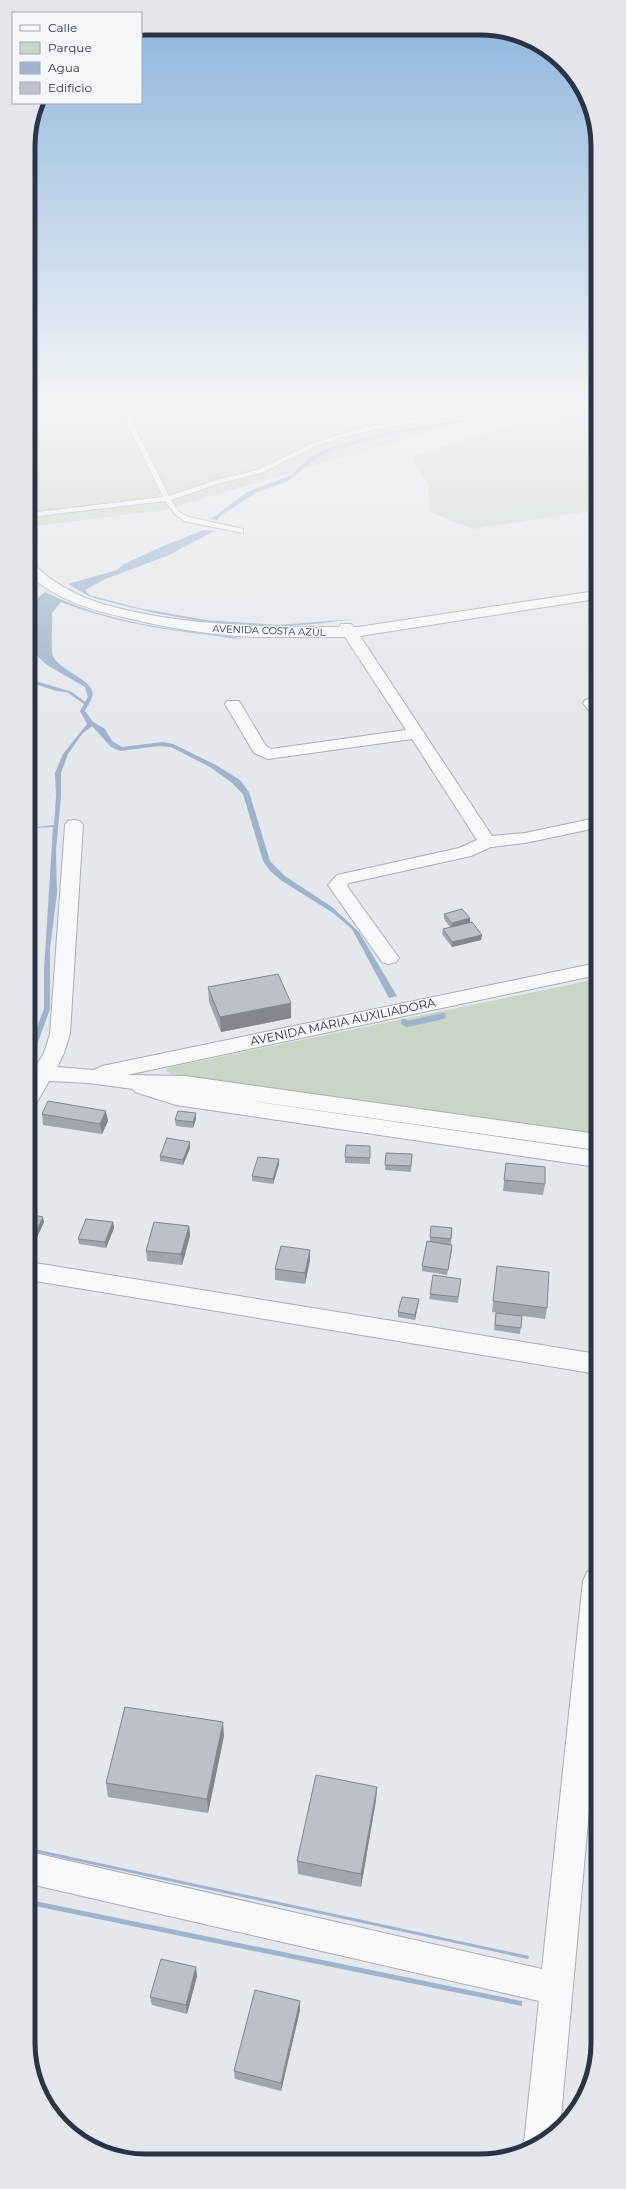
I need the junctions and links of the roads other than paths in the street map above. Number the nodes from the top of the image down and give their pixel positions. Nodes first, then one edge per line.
1 (97, 507) edge
2 (173, 507) edge
3 (35, 514) edge
4 (240, 531) dead end
5 (35, 573) edge
6 (591, 587) edge
7 (591, 596) edge
8 (342, 630) junction
9 (233, 704) dead end
10 (416, 734) junction
11 (591, 824) edge
12 (74, 825) dead end
13 (487, 842) junction
14 (389, 958) dead end
15 (591, 970) edge
16 (36, 1073) edge
17 (89, 1076) junction
18 (130, 1082) junction
19 (591, 1141) edge
20 (591, 1158) edge
21 (35, 1272) edge
22 (591, 1363) edge
23 (591, 1642) edge
24 (35, 1869) edge
25 (557, 1989) junction
26 (542, 2134) edge

1 - 3 lane
2 - 4 lane
5 - 8 street, AVENIDA COSTA AZÚL
6 - 8 street, AVENIDA COSTA AZÚL
7 - 8 street, AVENIDA COSTA AZÚL
8 - 10 street
9 - 10 street
10 - 13 street
11 - 13 street
12 - 16 street
13 - 14 street
15 - 17 street, AVENIDA MARIA AUXILIADORA
16 - 17 street
17 - 18 street
18 - 19 street
18 - 20 street
21 - 22 street
23 - 25 street
24 - 25 street
25 - 26 street

